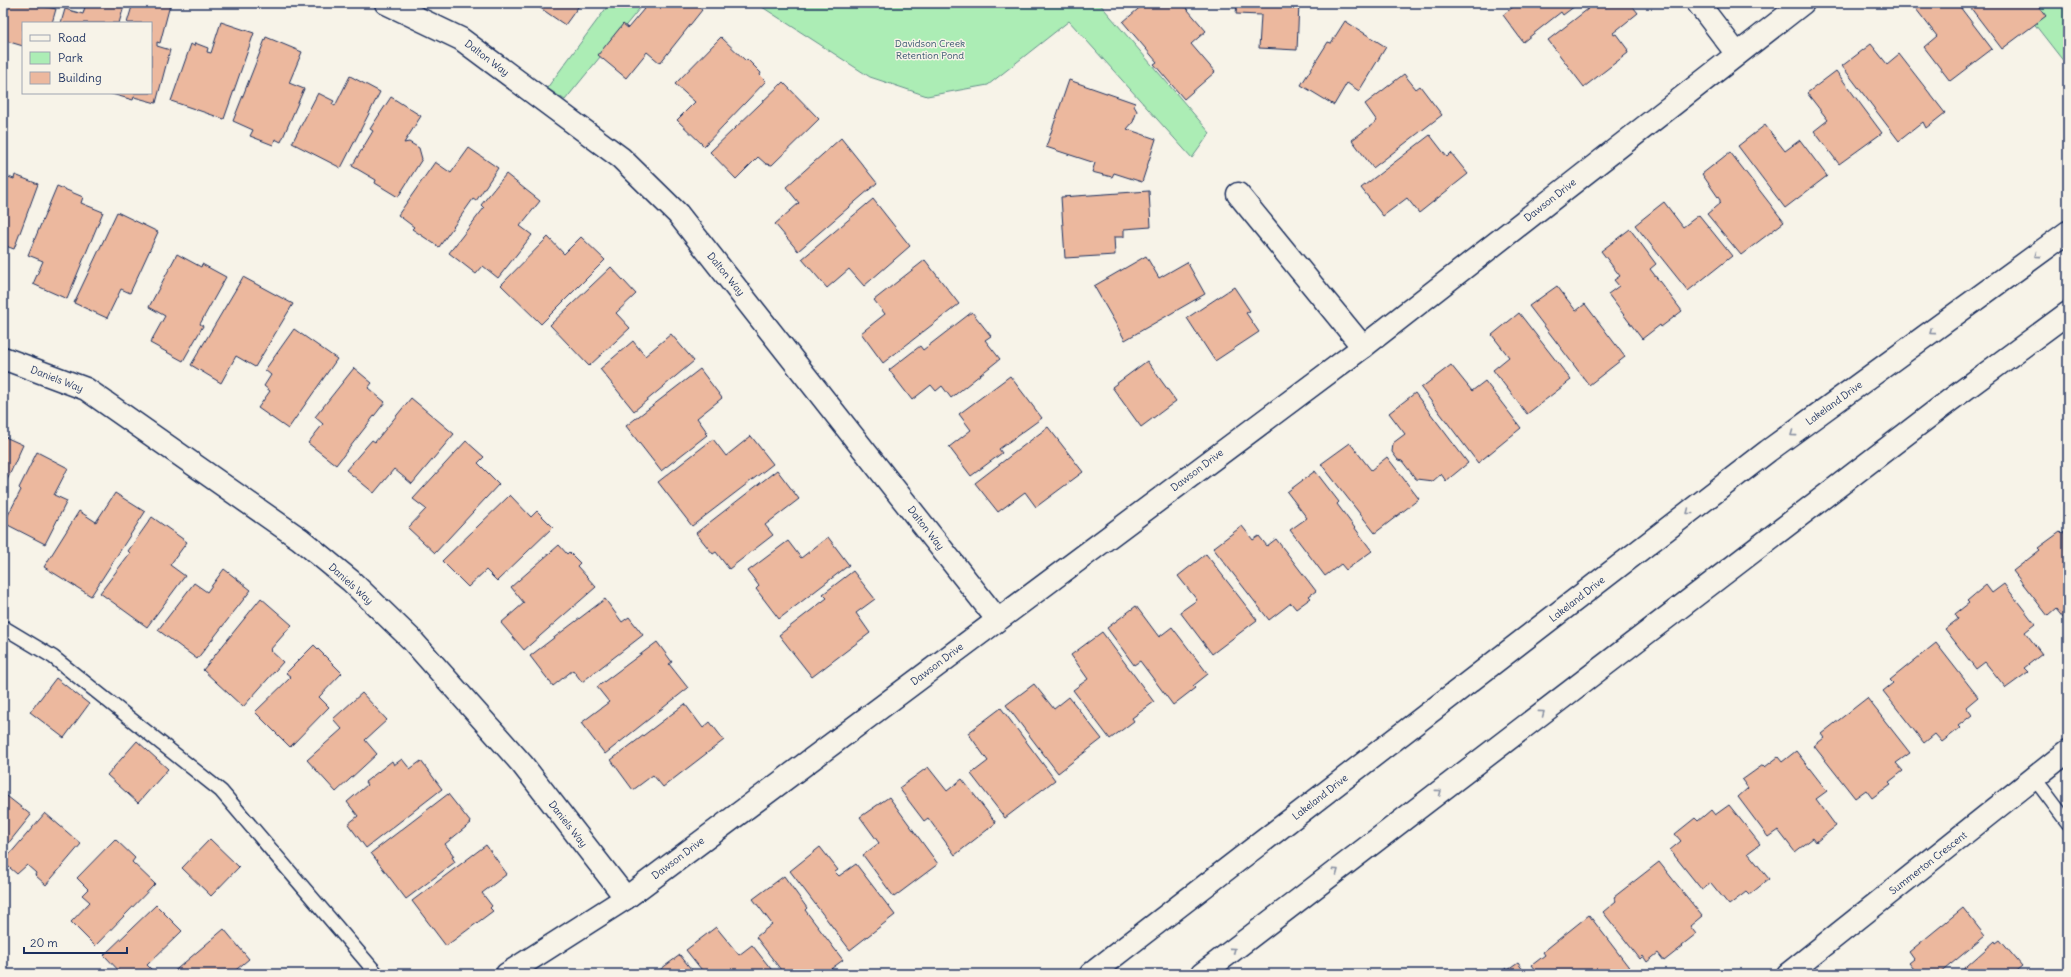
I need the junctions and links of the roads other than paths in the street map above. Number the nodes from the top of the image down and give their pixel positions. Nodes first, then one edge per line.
1 (386, 3) edge
2 (1698, 3) edge
3 (1803, 3) edge
4 (1737, 54) junction
5 (1238, 194) dead end
6 (2068, 232) edge
7 (2068, 313) edge
8 (1363, 347) junction
9 (3, 358) edge
10 (997, 619) junction
11 (3, 627) edge
12 (2068, 751) edge
13 (2035, 779) junction
14 (2068, 823) edge
15 (626, 898) junction
16 (1800, 971) edge
17 (377, 974) edge
18 (508, 974) edge
19 (1091, 974) edge
20 (1202, 974) edge

1 - 10 street, Dalton Way
2 - 4 street
3 - 4 street, Dawson Drive
4 - 8 street, Dawson Drive
5 - 8 street
6 -> 19 street, Lakeland Drive
20 -> 7 street
8 - 10 street, Dawson Drive
9 - 15 street, Daniels Way
10 - 15 street, Dawson Drive
11 - 17 lane
12 - 13 street, Summerton Crescent
13 - 14 lane
13 - 16 street, Summerton Crescent
15 - 18 street, Dawson Drive

